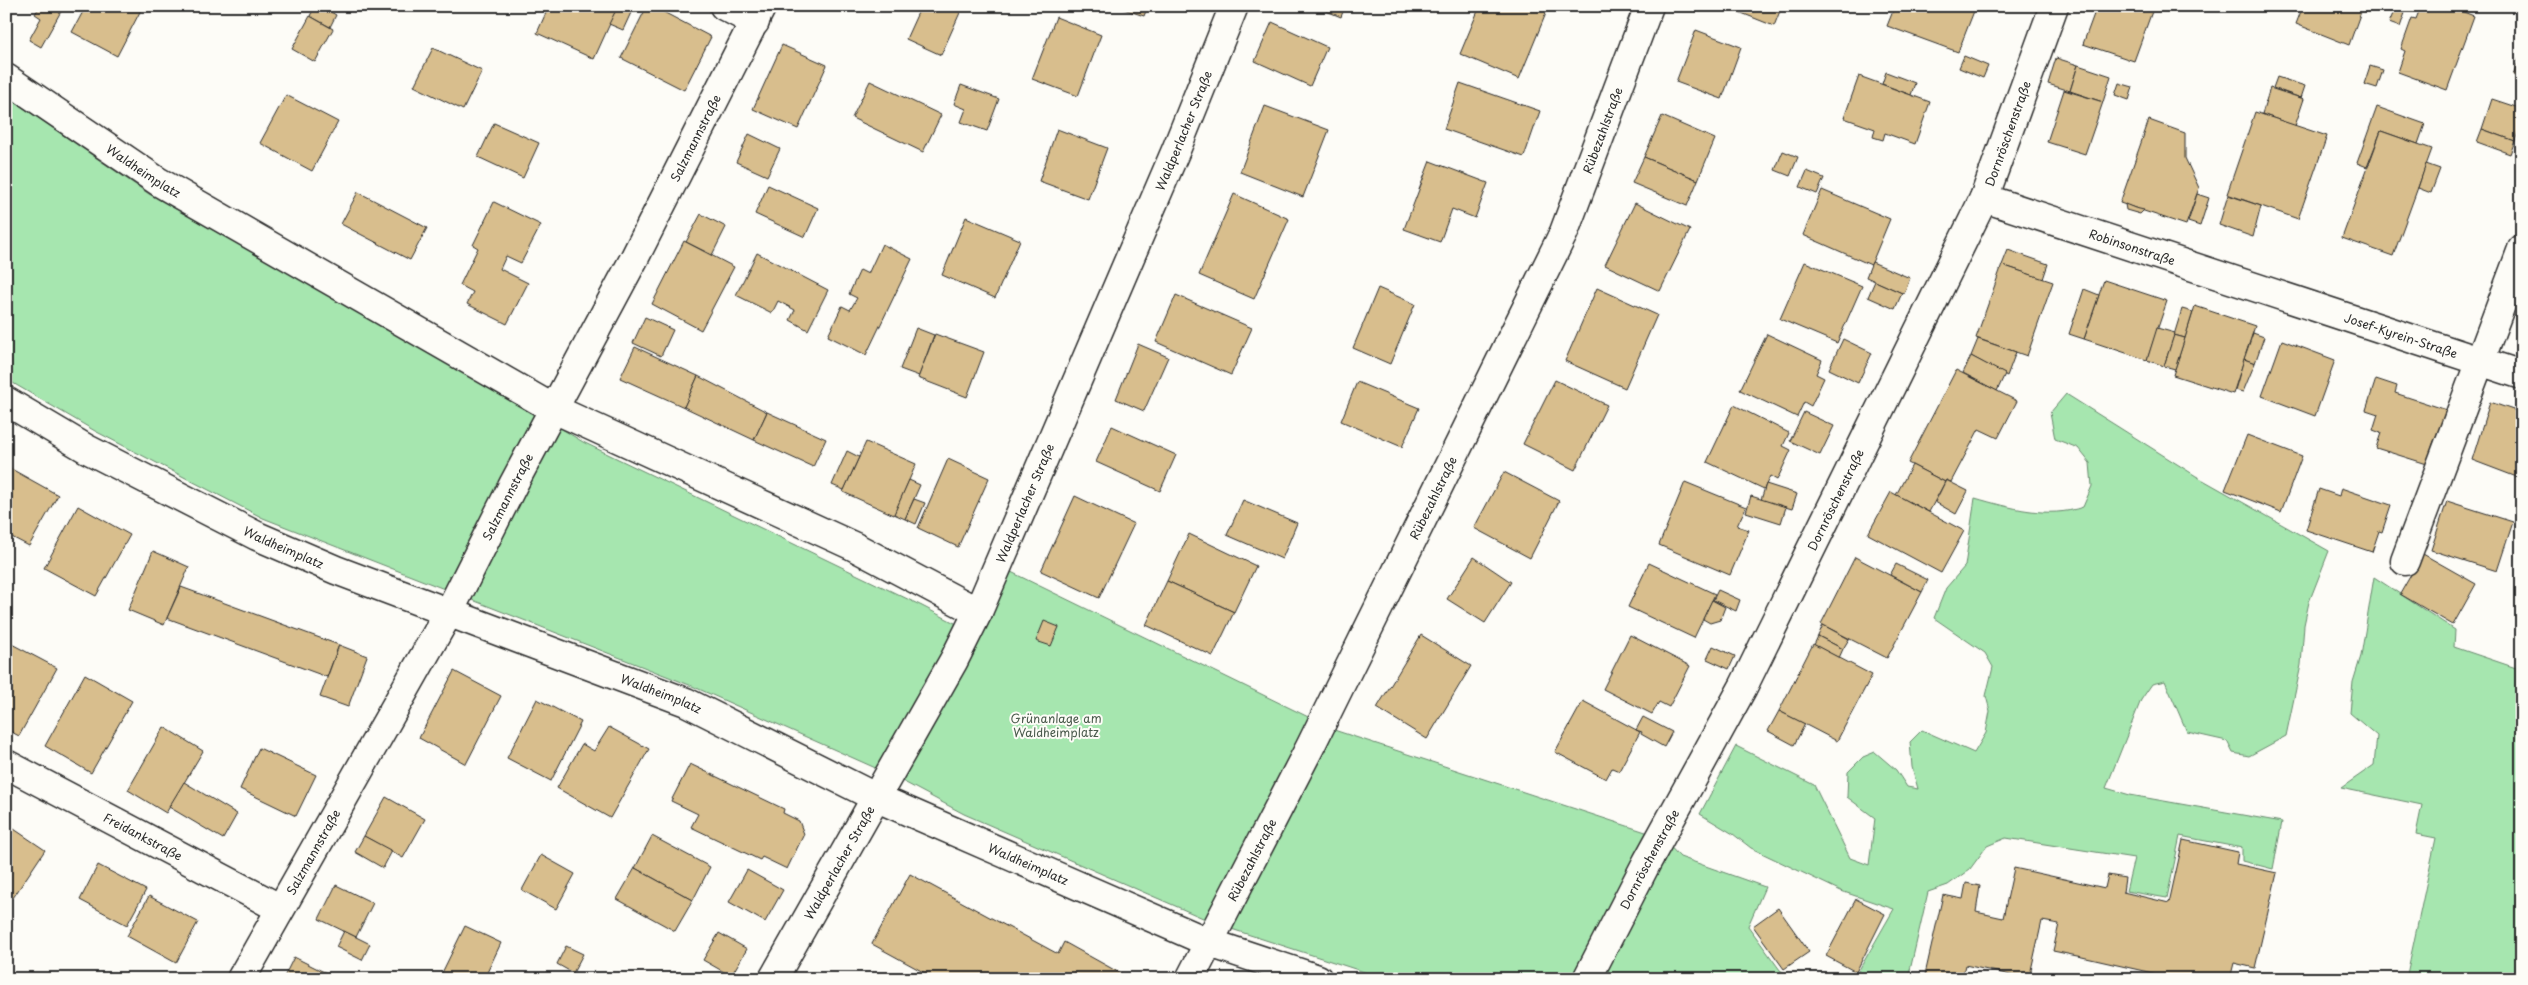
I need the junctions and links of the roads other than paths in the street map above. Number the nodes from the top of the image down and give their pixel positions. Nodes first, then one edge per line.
1 (724, 6) edge
2 (1234, 6) edge
3 (1650, 6) edge
4 (2054, 6) edge
5 (759, 14) edge
6 (6, 78) edge
7 (1984, 198) junction
8 (2522, 249) edge
9 (2281, 295) joint
10 (2481, 361) junction
11 (2522, 375) edge
12 (6, 401) edge
13 (554, 410) junction
14 (2406, 561) dead end
15 (449, 612) junction
16 (978, 612) junction
17 (6, 764) edge
18 (875, 797) junction
19 (279, 908) junction
20 (1210, 943) junction
21 (240, 979) edge
22 (773, 979) edge
23 (1190, 979) edge
24 (1318, 979) edge
25 (1587, 979) edge

1 - 5 street
2 - 16 street, Waldperlacher Straße
3 - 20 street, Rübezahlstraße
4 - 7 street, Dornröschenstraße
5 - 13 street, Salzmannstraße
6 - 13 street, Waldheimplatz
7 - 9 street, Robinsonstraße
7 - 25 street, Dornröschenstraße
8 - 10 street
9 - 10 street, Josef-Kyrein-Straße
10 - 11 street, Josef-Kyrein-Straße
10 - 14 street
12 - 15 street, Waldheimplatz
13 - 15 street, Salzmannstraße
13 - 16 street, Waldheimplatz
15 - 18 street, Waldheimplatz
15 - 19 street, Salzmannstraße
16 - 18 street, Waldperlacher Straße
17 - 19 street, Freidankstraße
18 - 20 street, Waldheimplatz
18 - 22 street, Waldperlacher Straße
19 - 21 street, Salzmannstraße
20 - 23 street, Rübezahlstraße
20 - 24 street, Waldheimplatz

